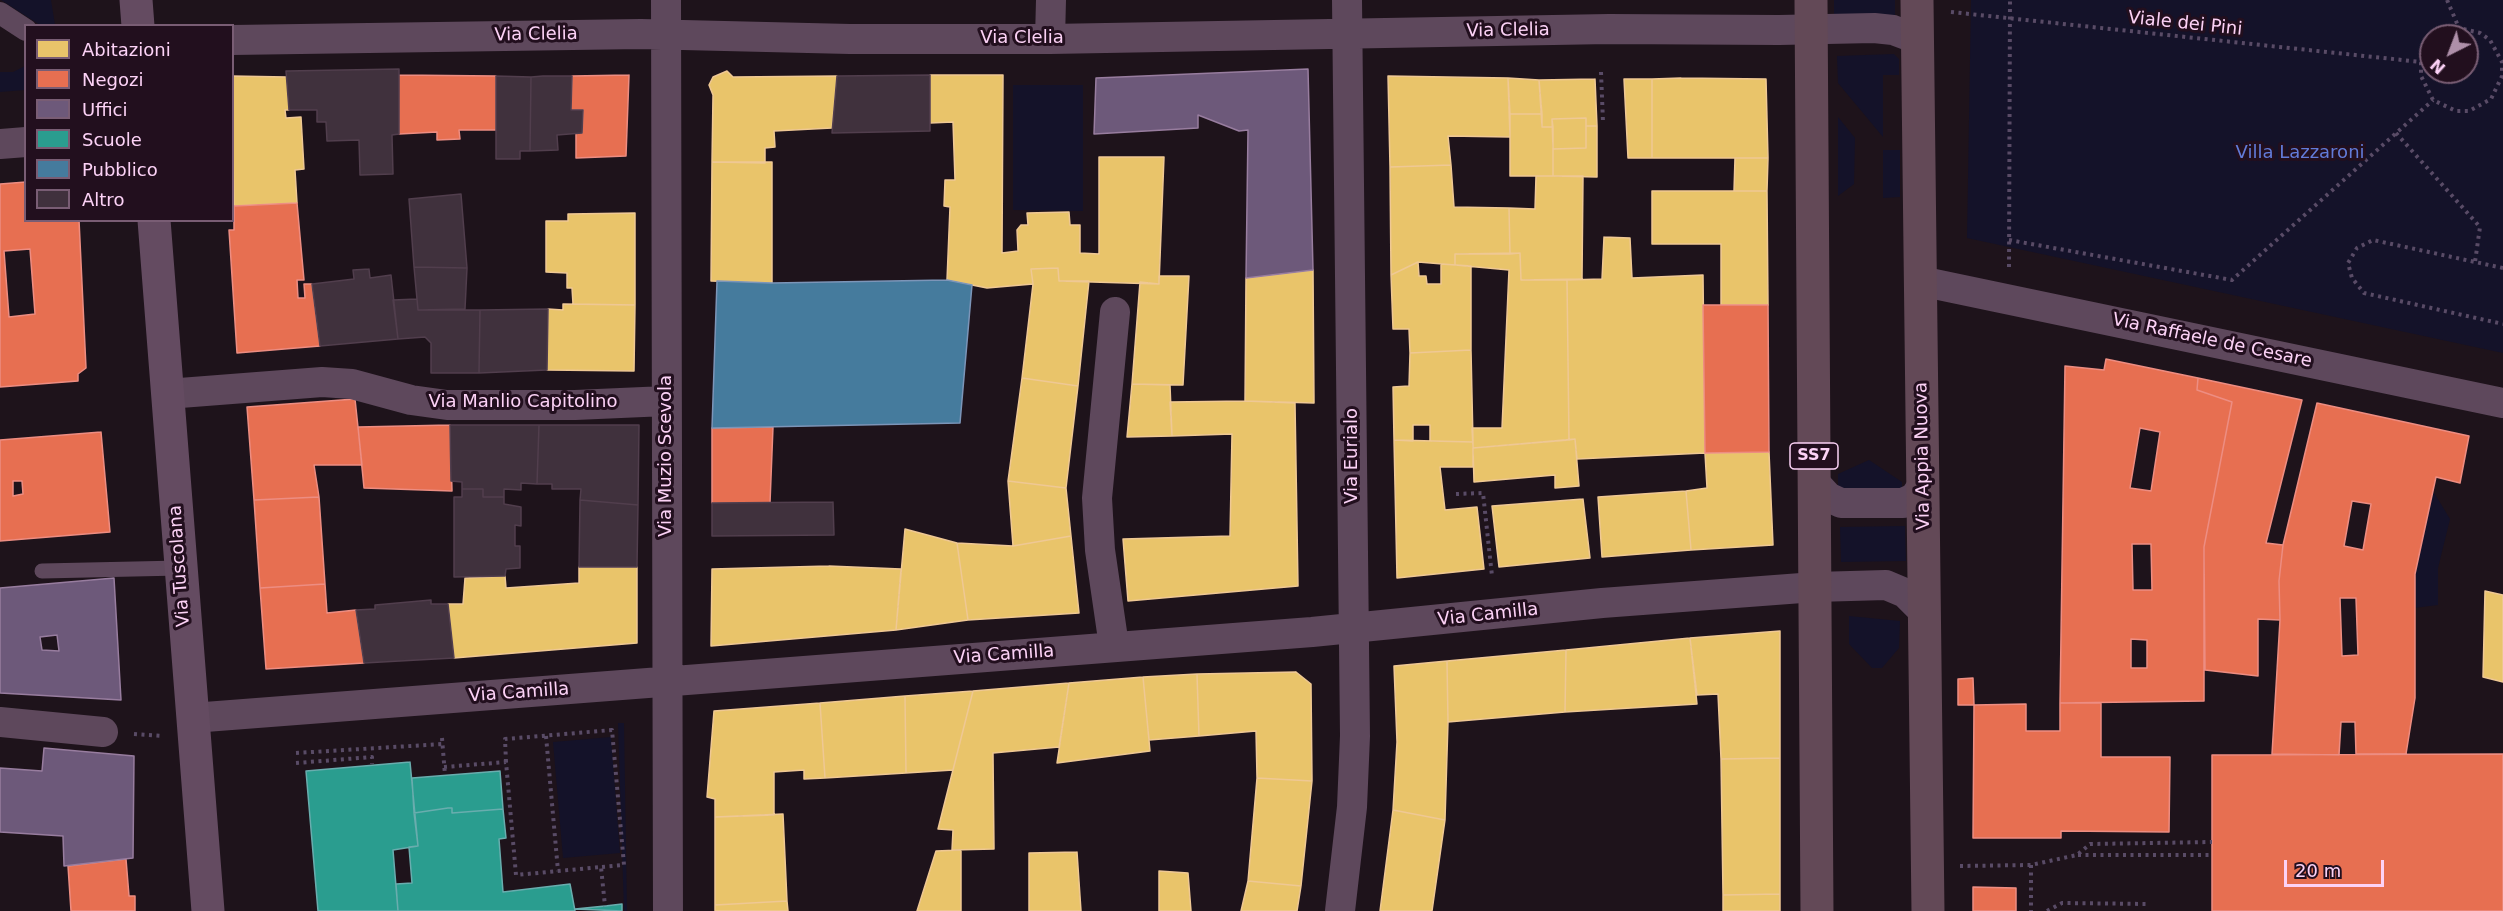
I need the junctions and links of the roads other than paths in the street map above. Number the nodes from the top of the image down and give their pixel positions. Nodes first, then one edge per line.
1 (136, 0) edge
2 (666, 0) edge
3 (1051, 0) edge
4 (1347, 0) edge
5 (1917, 0) edge
6 (0, 13) edge
7 (1812, 15) edge
8 (138, 24) edge
9 (24, 29) edge
10 (666, 34) junction
11 (1348, 34) junction
12 (1050, 39) junction
13 (1917, 39) junction
14 (234, 40) edge
15 (24, 142) edge
16 (0, 144) edge
17 (154, 222) edge
18 (1920, 281) junction
19 (1115, 312) dead end
20 (167, 394) junction
21 (666, 400) junction
22 (2503, 403) edge
23 (1815, 483) junction
24 (1923, 485) junction
25 (180, 568) junction
26 (42, 572) dead end
27 (1815, 587) junction
28 (1925, 613) junction
29 (1353, 629) junction
30 (1114, 646) junction
31 (669, 681) junction
32 (0, 722) edge
33 (193, 728) junction
34 (104, 732) road end
35 (208, 911) edge
36 (668, 911) edge
37 (1341, 911) edge
38 (1817, 911) edge
39 (1928, 911) edge

1 - 8 main road
2 - 10 street, Via Muzio Scevola
3 - 12 street
4 - 11 street, Via Eurialo
5 - 13 main road, Via Appia Nuova
6 - 9 street
7 - 11 street, Via Clelia
7 - 13 street, Via Clelia
7 - 23 main road, SS7
10 - 12 street, Via Clelia
10 - 14 street, Via Clelia
10 - 21 street, Via Muzio Scevola
11 - 12 street, Via Clelia
11 - 29 street, Via Eurialo
13 - 18 main road, Via Appia Nuova
15 - 16 street
17 - 20 main road, Via Tuscolana
18 - 22 street, Via Raffaele de Cesare
18 - 24 main road, Via Appia Nuova
19 - 30 street
20 - 21 street, Via Manlio Capitolino
20 - 25 main road, Via Tuscolana
21 - 31 street, Via Muzio Scevola
23 - 24 street
23 - 27 main road, SS7
24 - 28 main road, Via Appia Nuova
25 - 26 lane
25 - 33 main road, Via Tuscolana
27 - 28 street, Via Camilla
27 - 29 street, Via Camilla
27 - 38 main road, SS7
28 - 39 main road, Via Appia Nuova
29 - 30 street, Via Camilla
29 - 37 street, Via Eurialo
30 - 31 street, Via Camilla
31 - 33 street, Via Camilla
31 - 36 street, Via Muzio Scevola
32 - 34 street
33 - 35 main road, Via Tuscolana

